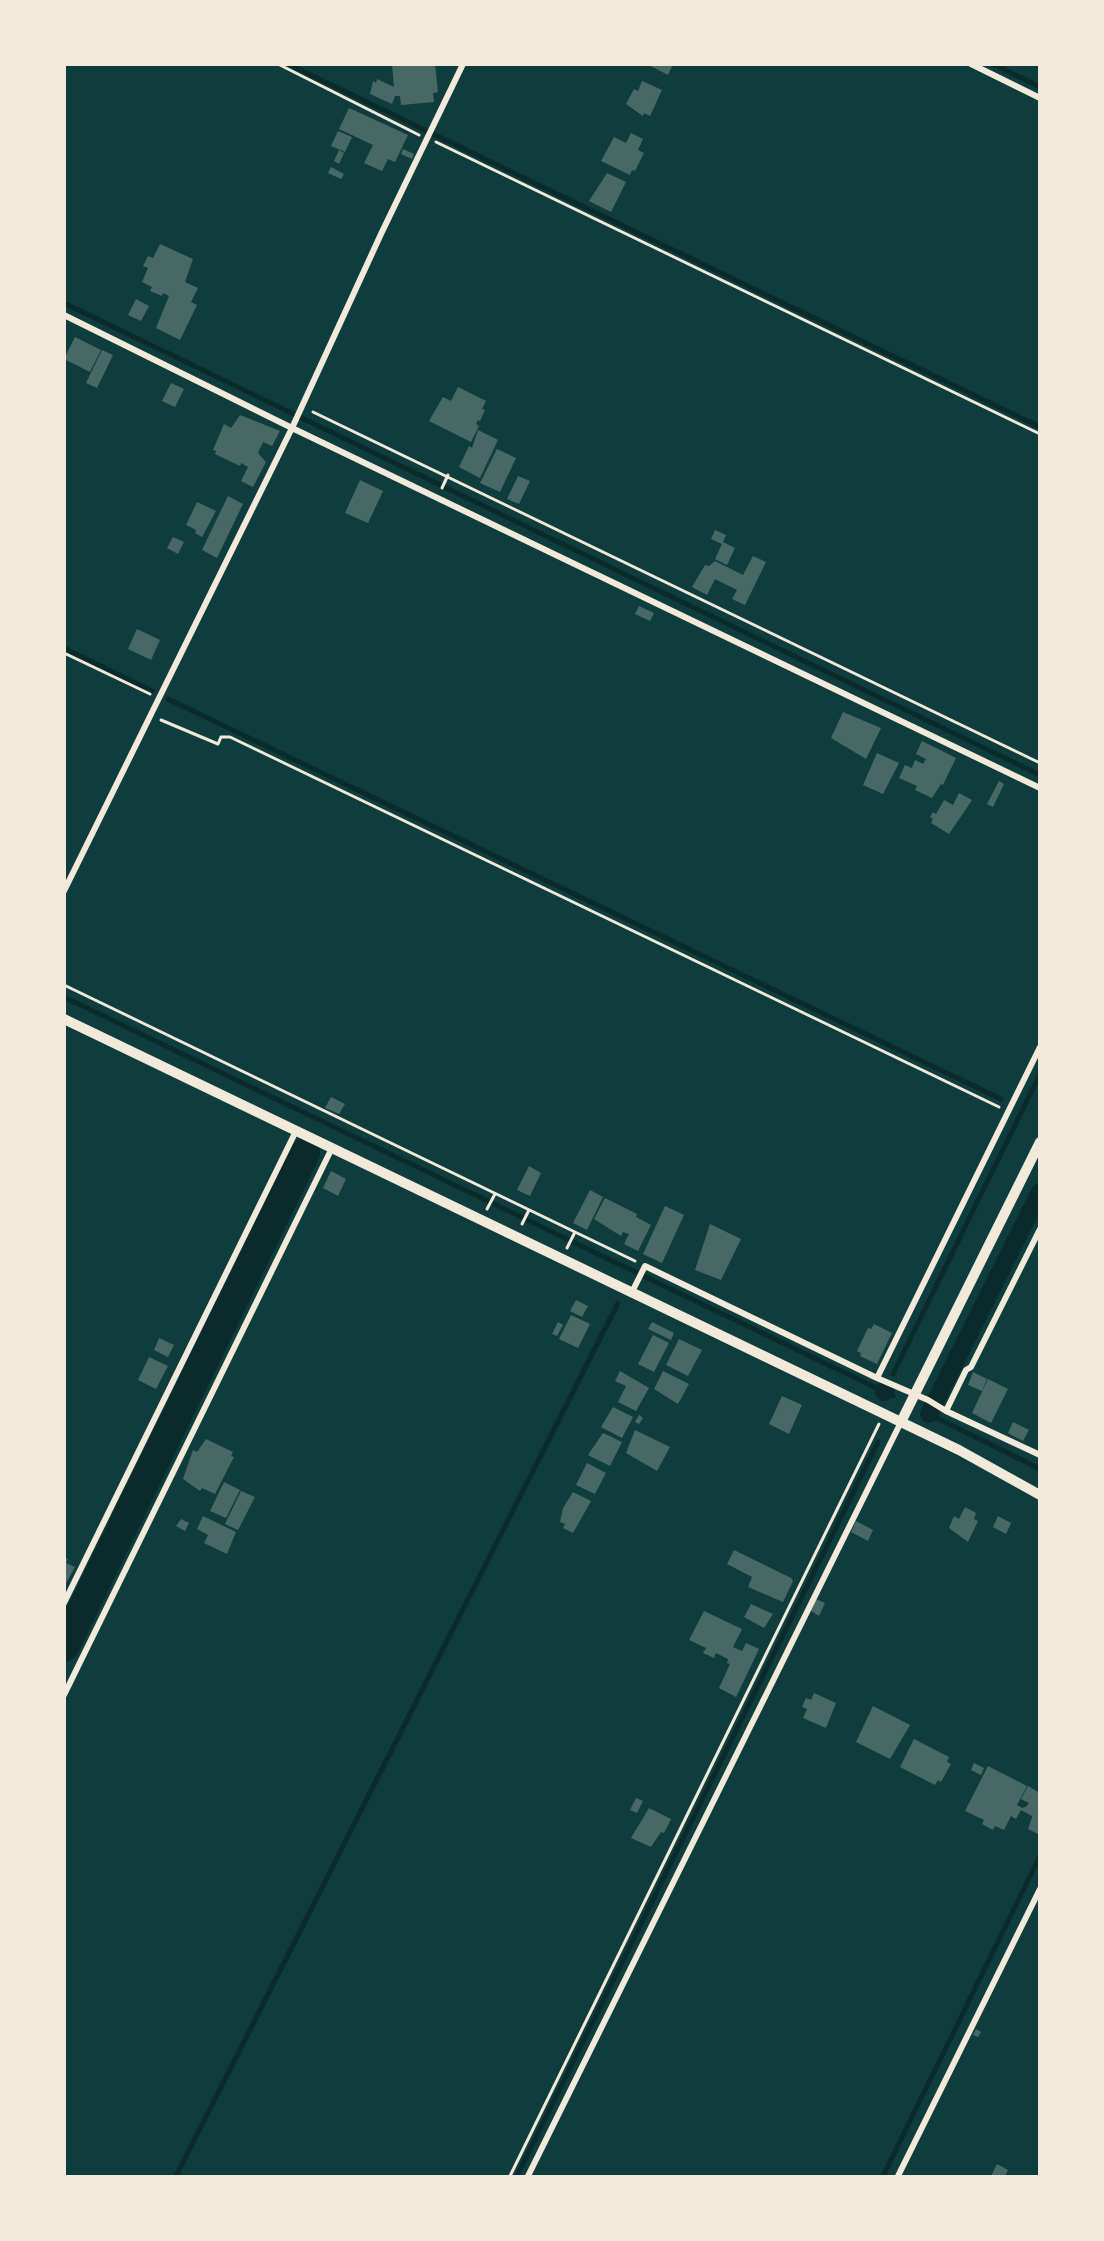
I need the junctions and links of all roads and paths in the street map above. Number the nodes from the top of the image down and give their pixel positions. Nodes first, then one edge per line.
1 (278, 64) edge
2 (463, 64) edge
3 (971, 64) edge
4 (1040, 98) edge
5 (429, 135) junction
6 (64, 315) edge
7 (301, 408) junction
8 (292, 428) junction
9 (1040, 434) edge
10 (447, 477) junction
11 (440, 491) dead end
12 (64, 653) edge
13 (160, 699) junction
14 (152, 715) junction
15 (1040, 764) edge
16 (1040, 788) edge
17 (64, 891) edge
18 (64, 985) edge
19 (64, 1019) edge
20 (1040, 1047) edge
21 (1008, 1111) junction
22 (296, 1131) junction
23 (1040, 1142) edge
24 (332, 1148) junction
25 (495, 1195) junction
26 (487, 1208) dead end
27 (528, 1211) junction
28 (521, 1225) dead end
29 (1040, 1228) edge
30 (574, 1233) junction
31 (568, 1247) dead end
32 (644, 1267) junction
33 (631, 1294) junction
34 (877, 1378) junction
35 (916, 1395) junction
36 (946, 1411) junction
37 (884, 1415) junction
38 (901, 1422) junction
39 (1040, 1455) edge
40 (1040, 1495) edge
41 (64, 1603) edge
42 (64, 1695) edge
43 (666, 1853) junction
44 (671, 1855) dead end
45 (1040, 1889) edge
46 (510, 2176) edge
47 (528, 2176) edge
48 (898, 2176) edge

1 - 5 path
2 - 5 street
3 - 4 street
5 - 7 street
5 - 9 path
6 - 8 street
7 - 8 street
7 - 10 path
8 - 13 street
8 - 16 street
10 - 11 path
10 - 15 path
12 - 13 path
13 - 14 street
14 - 17 street
14 - 21 path
18 - 25 path
19 - 22 street
20 - 21 street
21 - 34 street
22 - 24 street
22 - 41 street
23 - 35 street
24 - 33 street
24 - 42 street
25 - 26 path
25 - 27 path
27 - 28 path
27 - 30 path
29 - 36 street
30 - 31 path
30 - 32 path
32 - 33 street
32 - 34 street
33 - 37 street
34 - 35 street
35 - 36 street
35 - 38 street
36 - 39 street
37 - 38 street
37 - 43 path
38 - 40 street
38 - 47 street
43 - 44 path
43 - 46 path
45 - 48 street

